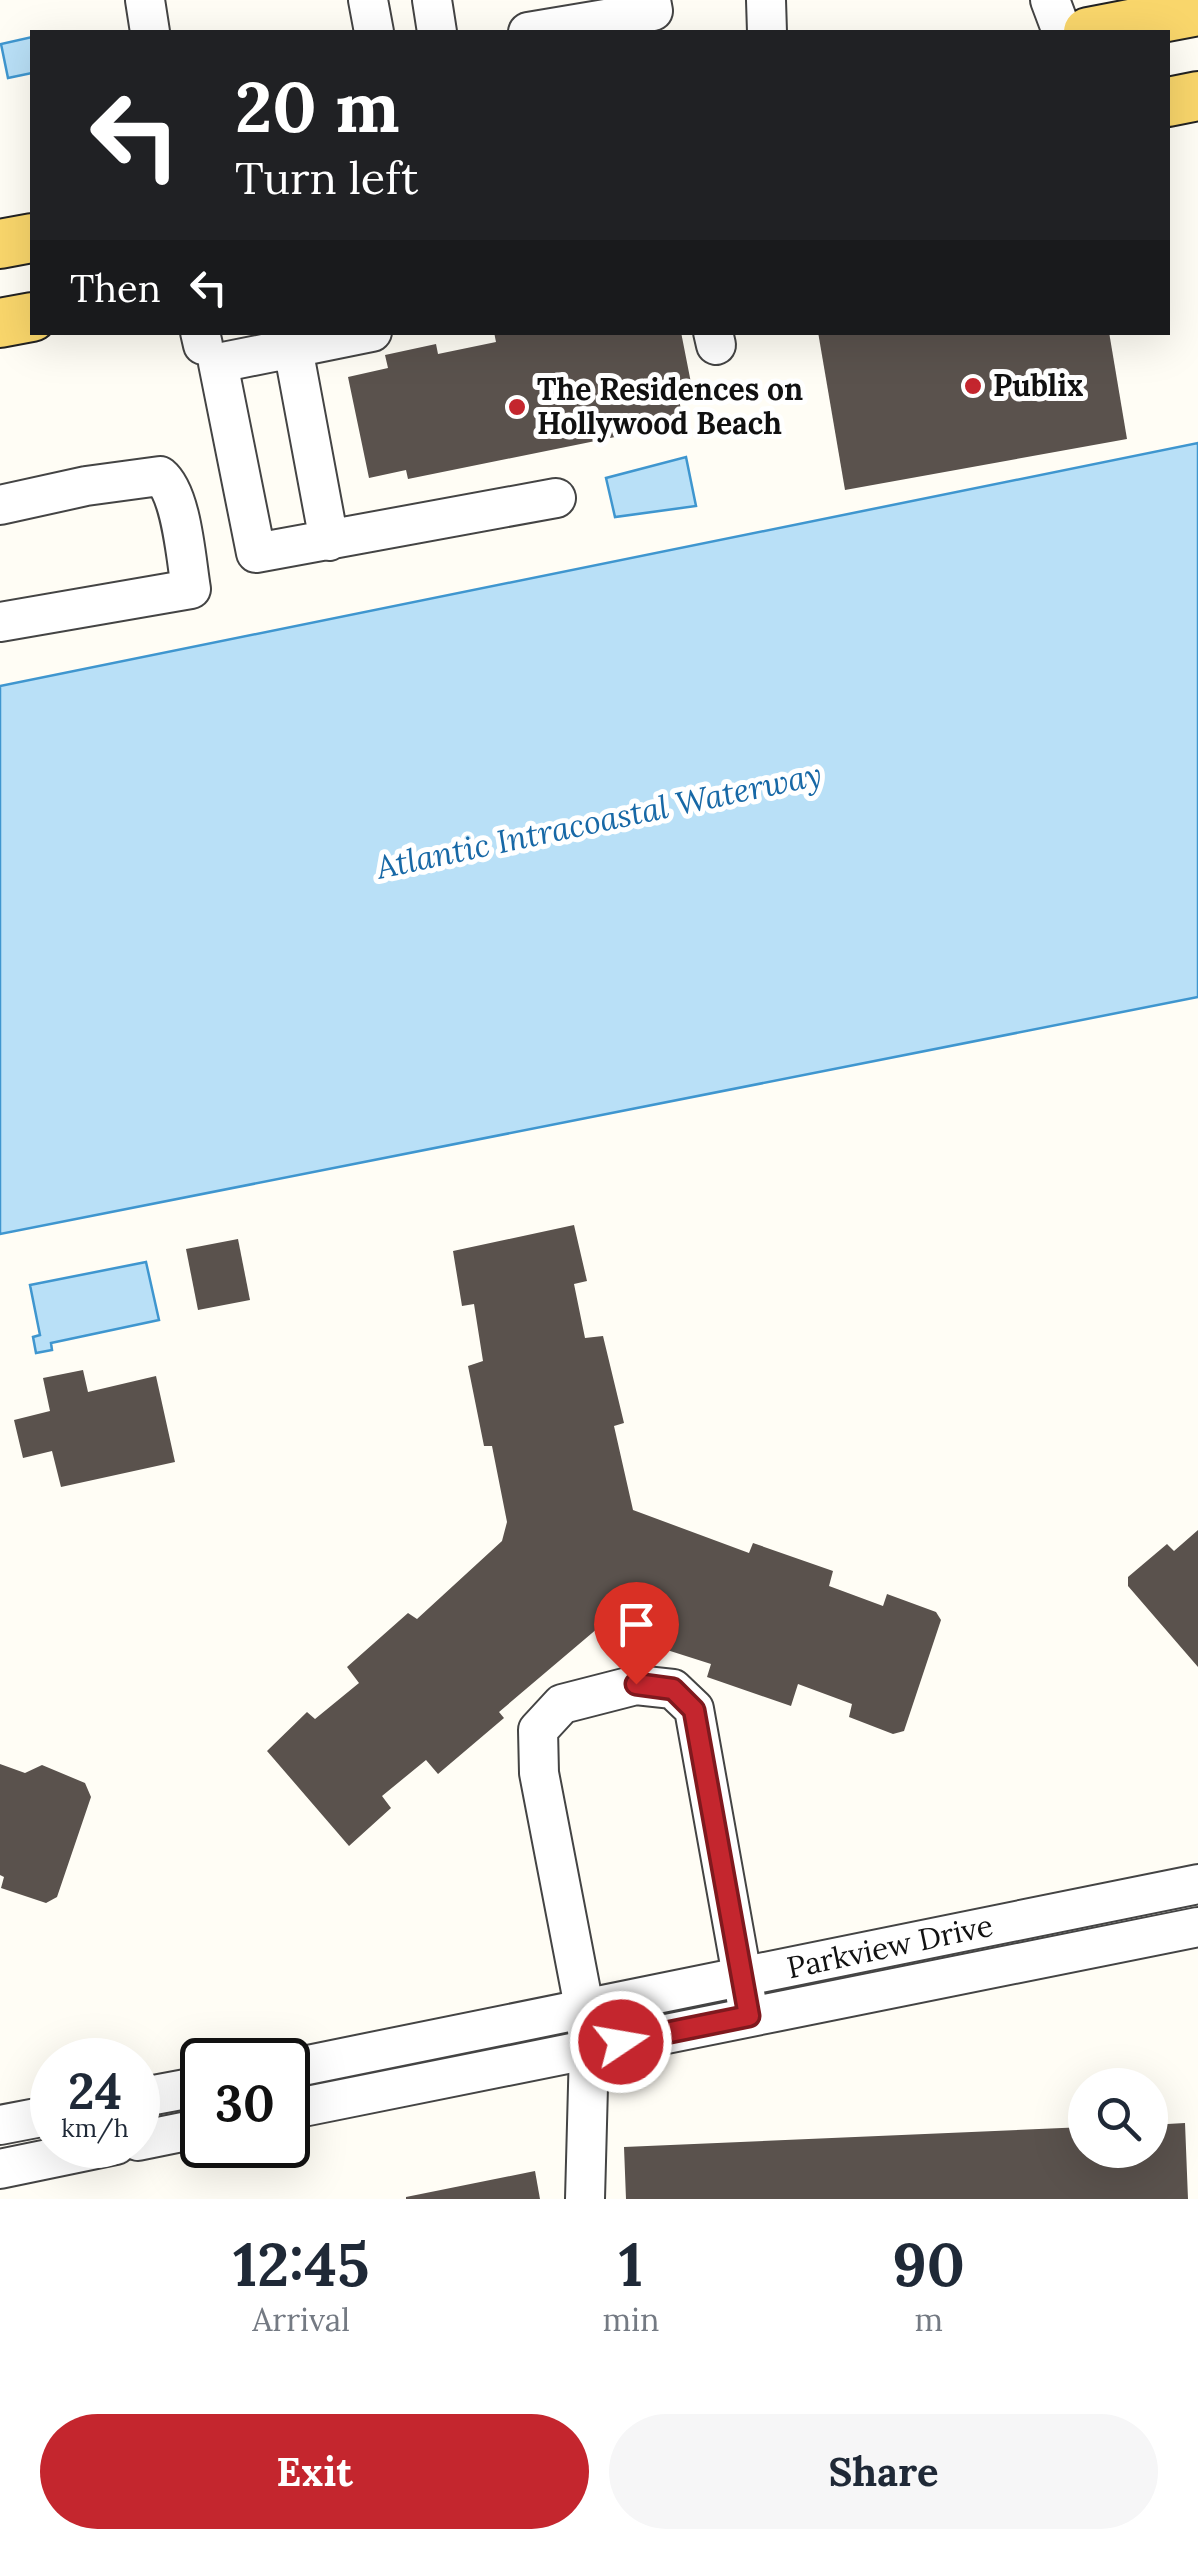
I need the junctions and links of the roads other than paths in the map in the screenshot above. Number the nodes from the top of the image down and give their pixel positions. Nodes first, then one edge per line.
1 (145, 0) edge
2 (368, 0) edge
3 (432, 0) edge
4 (650, 0) edge
5 (766, 0) edge
6 (1050, 0) edge
7 (1147, 10) edge
8 (1198, 11) edge
9 (150, 30) edge
10 (374, 30) edge
11 (437, 30) edge
12 (540, 30) edge
13 (767, 30) edge
14 (1061, 30) edge
15 (1093, 30) edge
16 (1198, 96) edge
17 (1170, 102) edge
18 (30, 238) edge
19 (0, 244) edge
20 (30, 317) edge
21 (0, 323) edge
22 (357, 335) edge
23 (292, 348) junction
24 (556, 498) dead end
25 (0, 505) edge
26 (330, 540) junction
27 (0, 622) edge
28 (1198, 1884) edge
29 (1198, 1927) edge
30 (742, 1978) junction
31 (749, 2016) junction
32 (587, 2030) junction
33 (310, 2066) edge
34 (310, 2104) edge
35 (30, 2119) edge
36 (0, 2125) edge
37 (30, 2162) edge
38 (0, 2168) edge
39 (585, 2199) edge

1 - 9 street
2 - 10 street
3 - 11 street
4 - 12 street
5 - 13 street
6 - 14 street
7 - 8 main road
7 - 15 main road
16 - 17 main road
18 - 19 main road
20 - 21 main road
22 - 23 street
23 - 26 street
23 - 26 street
24 - 26 street
25 - 27 street
28 - 30 street, Parkview Drive
29 - 31 street, Parkview Drive
30 - 31 street
30 - 32 street, Parkview Drive
30 - 32 street
31 - 32 street, Parkview Drive
32 - 33 street, Parkview Drive
32 - 34 street, Parkview Drive
32 - 39 street
35 - 36 street
37 - 38 street

